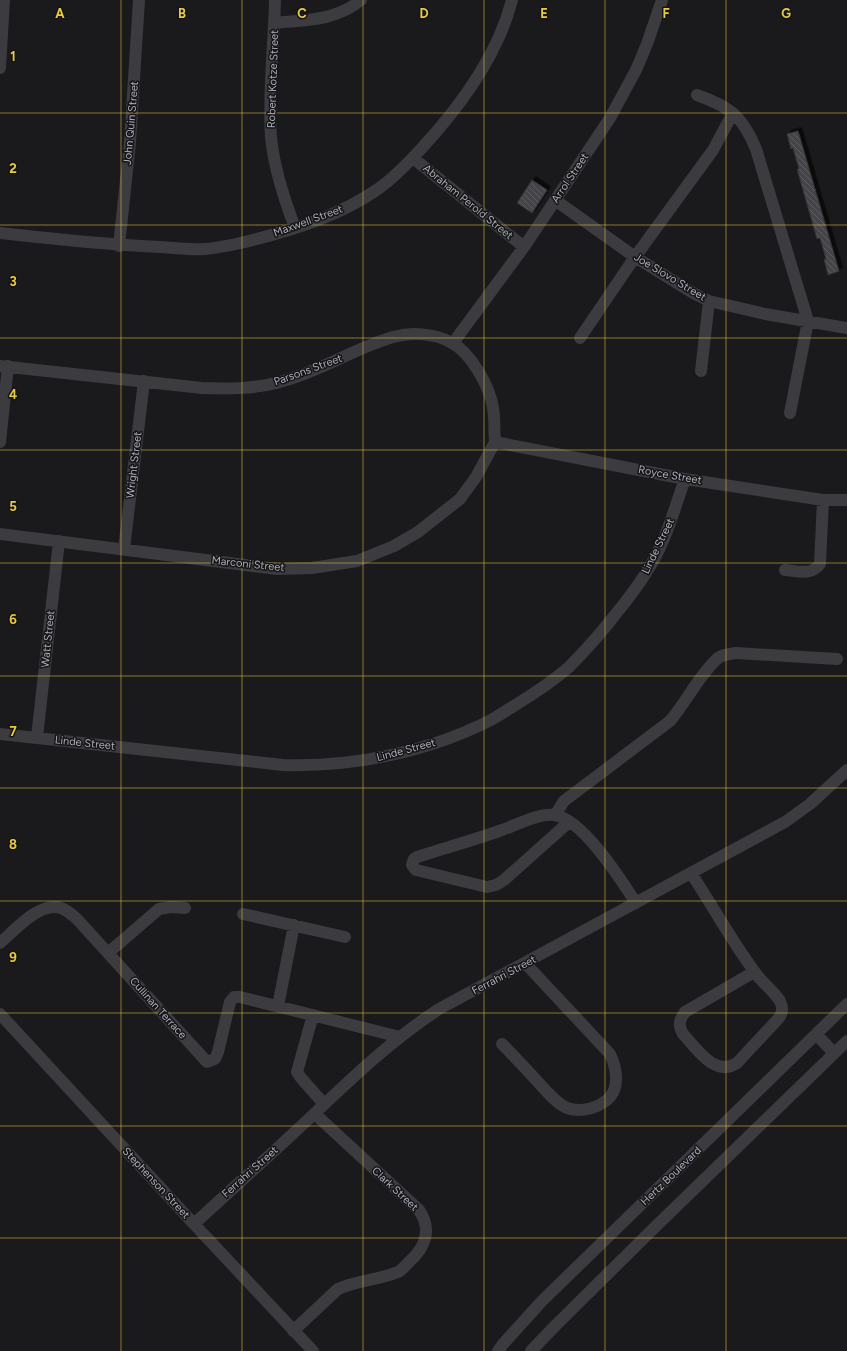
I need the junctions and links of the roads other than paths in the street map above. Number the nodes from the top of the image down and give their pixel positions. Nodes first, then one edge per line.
1 (4, 0) edge
2 (139, 0) edge
3 (275, 0) edge
4 (361, 0) edge
5 (512, 0) edge
6 (662, 0) edge
7 (274, 23) junction
8 (0, 68) edge
9 (696, 95) dead end
10 (733, 113) junction
11 (413, 158) junction
12 (555, 200) junction
13 (295, 228) junction
14 (0, 233) edge
15 (119, 246) junction
16 (524, 247) junction
17 (635, 257) junction
18 (709, 301) junction
19 (808, 321) junction
20 (847, 328) edge
21 (580, 338) dead end
22 (453, 343) junction
23 (4, 366) edge
24 (701, 371) dead end
25 (144, 381) junction
26 (790, 413) dead end
27 (0, 442) edge
28 (495, 442) junction
29 (685, 479) junction
30 (823, 500) junction
31 (847, 500) edge
32 (0, 534) edge
33 (59, 541) junction
34 (124, 549) junction
35 (784, 570) dead end
36 (837, 660) dead end
37 (0, 734) edge
38 (37, 737) junction
39 (847, 770) edge
40 (555, 815) junction
41 (569, 822) junction
42 (691, 873) junction
43 (636, 903) junction
44 (185, 908) dead end
45 (243, 914) dead end
46 (294, 925) junction
47 (345, 937) dead end
48 (0, 943) edge
49 (108, 954) junction
50 (526, 963) junction
51 (754, 972) junction
52 (847, 1004) edge
53 (278, 1006) junction
54 (0, 1014) edge
55 (313, 1015) junction
56 (816, 1034) junction
57 (400, 1037) junction
58 (847, 1041) edge
59 (502, 1044) dead end
60 (834, 1053) junction
61 (324, 1104) junction
62 (314, 1114) junction
63 (194, 1224) junction
64 (293, 1331) junction
65 (313, 1351) edge
66 (498, 1351) edge
67 (532, 1351) edge

1 - 8 street
2 - 15 street, John Quin Street
3 - 7 street, Robert Kotze Street
4 - 7 street
5 - 11 street, Maxwell Street
6 - 12 street, Arrol Street
7 - 13 street, Robert Kotze Street
9 - 10 street
10 - 17 street
10 - 19 street
11 - 13 street, Maxwell Street
11 - 16 street, Abraham Perold Street
12 - 16 street, Arrol Street
12 - 17 street, Joe Slovo Street
13 - 15 street, Maxwell Street
14 - 15 street, Maxwell Street
16 - 22 street, Arrol Street
17 - 18 street, Joe Slovo Street
17 - 21 street
18 - 19 street, Joe Slovo Street
18 - 24 street
19 - 20 street, Joe Slovo Street
19 - 26 street
22 - 25 street, Parsons Street
22 - 28 street, Parsons Street
23 - 25 street, Parsons Street
23 - 27 street
25 - 34 street, Wright Street
28 - 29 street, Royce Street
28 - 34 street, Marconi Street
29 - 30 street, Royce Street
29 - 38 street, Linde Street
30 - 31 street, Royce Street
30 - 35 street
32 - 33 street, Marconi Street
33 - 34 street, Marconi Street
33 - 38 street, Watt Street
36 - 40 street
37 - 38 street, Linde Street
39 - 42 street, Ferrahri Street
40 - 41 street
40 - 41 street
41 - 43 street
42 - 43 street, Ferrahri Street
42 - 51 street
43 - 50 street, Ferrahri Street
44 - 49 street
45 - 46 street
46 - 47 street
46 - 53 street
48 - 49 street, Cullinan Terrace
49 - 53 street, Cullinan Terrace
50 - 57 street, Ferrahri Street
50 - 59 street
51 - 51 street
52 - 56 street, Hertz Boulevard
53 - 55 street
54 - 63 street, Stephenson Street
55 - 57 street
55 - 61 street
56 - 60 street
56 - 66 street, Hertz Boulevard
57 - 61 street, Ferrahri Street
58 - 60 street
60 - 67 street
61 - 62 street, Ferrahri Street
62 - 63 street, Ferrahri Street
62 - 64 street, Clark Street
63 - 64 street, Stephenson Street
64 - 65 street, Stephenson Street

